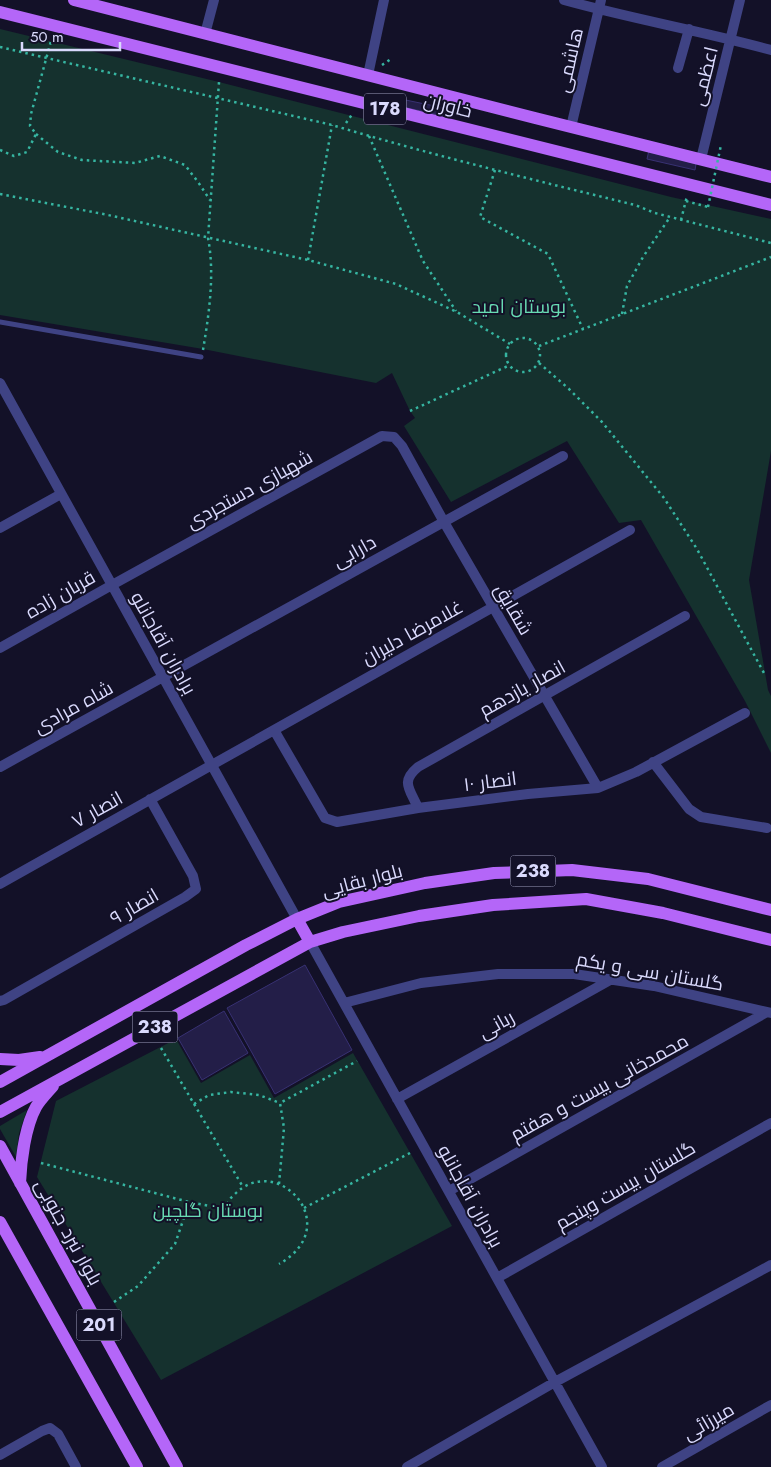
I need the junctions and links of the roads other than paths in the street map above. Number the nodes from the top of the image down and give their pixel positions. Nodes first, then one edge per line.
1 (74, 0) edge
2 (214, 0) edge
3 (384, 0) edge
4 (564, 0) edge
5 (740, 0) edge
6 (600, 5) edge
7 (0, 12) edge
8 (689, 29) junction
9 (205, 34) junction
10 (731, 39) junction
11 (771, 50) edge
12 (678, 68) dead end
13 (368, 75) junction
14 (571, 127) junction
15 (701, 159) junction
16 (771, 177) edge
17 (771, 205) edge
18 (0, 322) edge
19 (202, 357) road end
20 (0, 383) edge
21 (10, 401) junction
22 (0, 407) edge
23 (402, 446) joint
24 (563, 456) dead end
25 (61, 494) junction
26 (444, 522) junction
27 (0, 528) edge
28 (630, 530) dead end
29 (112, 584) junction
30 (493, 607) junction
31 (685, 616) dead end
32 (0, 648) edge
33 (162, 677) junction
34 (545, 696) junction
35 (745, 713) dead end
36 (274, 730) junction
37 (653, 762) junction
38 (212, 765) junction
39 (0, 767) edge
40 (598, 788) junction
41 (150, 799) junction
42 (418, 808) junction
43 (767, 828) dead end
44 (0, 884) edge
45 (771, 910) edge
46 (297, 919) junction
47 (771, 940) edge
48 (310, 942) junction
49 (612, 980) junction
50 (0, 1001) edge
51 (344, 1003) junction
52 (769, 1013) edge
53 (48, 1056) junction
54 (0, 1059) edge
55 (58, 1080) junction
56 (0, 1082) edge
57 (398, 1100) junction
58 (0, 1112) edge
59 (771, 1123) edge
60 (0, 1146) edge
61 (20, 1183) junction
62 (449, 1191) junction
63 (0, 1222) edge
64 (771, 1266) edge
65 (497, 1278) junction
66 (555, 1382) junction
67 (771, 1405) edge
68 (0, 1455) edge
69 (76, 1467) edge
70 (137, 1467) edge
71 (177, 1467) edge
72 (407, 1467) edge
73 (602, 1467) edge
74 (662, 1467) edge

1 - 9 main road, خاوران / 178
2 - 9 street
3 - 13 street
4 - 6 street
5 - 10 street, اعظمی
6 - 8 street
6 - 14 street, هاشمی
7 - 17 main road, خاوران / 178
8 - 10 street
8 - 12 street
9 - 13 main road, خاوران / 178
10 - 11 street
10 - 15 street, اعظمی
13 - 14 main road, خاوران / 178
14 - 15 main road, خاوران / 178
15 - 16 main road, خاوران / 178
18 - 19 lane
20 - 21 street, برادران آقاجانلو
21 - 22 street
21 - 25 street, برادران آقاجانلو
23 - 26 street, شقایق
23 - 29 street, شهبازی دستجردی
24 - 26 street, دارابی
25 - 27 street
25 - 29 street, برادران آقاجانلو
26 - 30 street, شقایق
26 - 33 street, دارابی
28 - 30 street, غلامرضا دلیران
29 - 32 street, قربان زاده
29 - 33 street, برادران آقاجانلو
30 - 34 street, شقایق
30 - 36 street, غلامرضا دلیران
31 - 34 street, انصار یازدهم
33 - 38 street, برادران آقاجانلو
33 - 39 street, شاه مرادی
34 - 40 street, شقایق
34 - 42 street, انصار یازدهم
35 - 37 street, انصار ۱۰
36 - 38 street, غلامرضا دلیران
36 - 42 street, انصار ۱۰
37 - 40 street, انصار ۱۰
37 - 43 street
38 - 41 street, انصار ۷
38 - 46 street, برادران آقاجانلو
40 - 42 street, انصار ۱۰
41 - 44 street, انصار ۷
41 - 50 street, انصار ۹
45 - 46 main road, بلوار بقایی / 238
46 - 48 main road
46 - 53 main road, بلوار بقایی / 238
47 - 48 main road, 238
48 - 51 street, برادران آقاجانلو
48 - 55 main road, 238
49 - 51 street, گلستان سی و یکم
49 - 52 street, گلستان سی و یکم
49 - 57 street, ربانی
51 - 57 street, برادران آقاجانلو
52 - 62 street, محمدخانی بیست و هفتم
53 - 54 main road
53 - 56 main road, بلوار بقایی / 238
55 - 58 main road, 238
55 - 61 main road
57 - 62 street, برادران آقاجانلو
59 - 65 street, گلستان بیست وپنجم
60 - 61 main road, بلوار نبرد جنوبی / 201
61 - 71 main road, بلوار نبرد جنوبی / 201
62 - 65 street, برادران آقاجانلو
63 - 70 main road, 201
64 - 66 street
65 - 66 street, برادران آقاجانلو
66 - 72 street
66 - 73 street, برادران آقاجانلو
67 - 74 street, میرزائی
68 - 69 street

